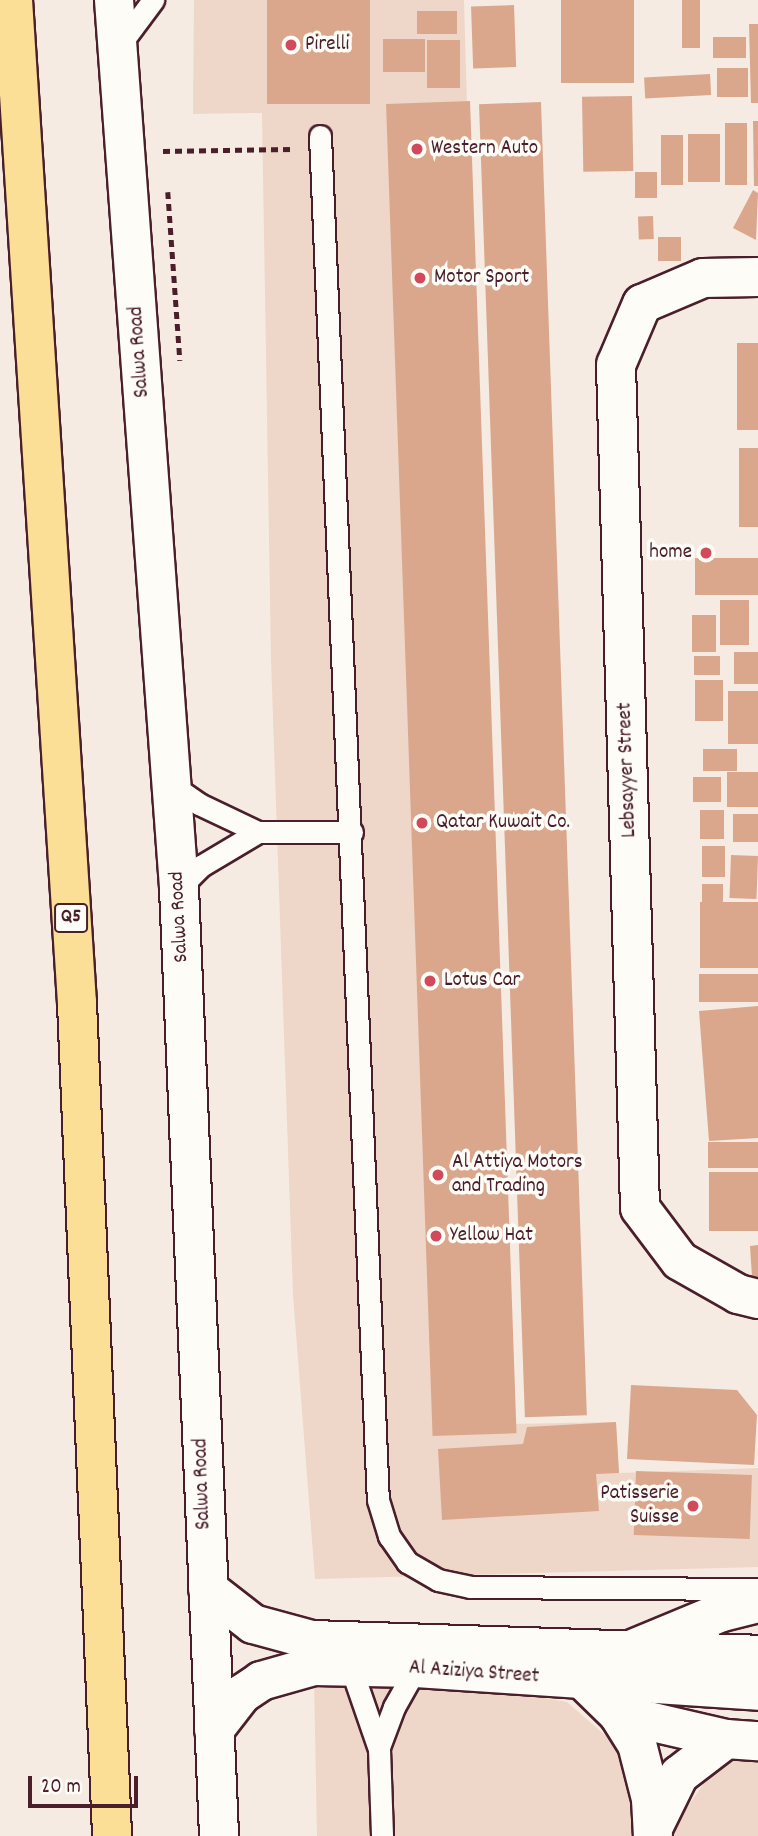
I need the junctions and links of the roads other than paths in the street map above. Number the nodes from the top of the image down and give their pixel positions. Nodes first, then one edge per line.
1 (13, 0) edge
2 (114, 0) edge
3 (153, 0) edge
4 (117, 48) junction
5 (319, 142) road end
6 (758, 277) edge
7 (172, 785) junction
8 (258, 832) junction
9 (352, 832) junction
10 (179, 888) junction
11 (758, 1299) edge
12 (208, 1589) junction
13 (758, 1589) edge
14 (758, 1603) edge
15 (635, 1648) junction
16 (758, 1655) edge
17 (350, 1665) junction
18 (416, 1668) junction
19 (583, 1680) junction
20 (758, 1691) edge
21 (618, 1714) junction
22 (214, 1730) junction
23 (742, 1740) edge
24 (379, 1749) junction
25 (653, 1833) edge
26 (112, 1836) edge
27 (219, 1836) edge
28 (382, 1836) edge

1 - 26 highway, Q5
2 - 4 main road, Salwa Road
3 - 4 lane
4 - 7 main road, Salwa Road
5 - 9 lane
6 - 11 main road, Lebsayyer Street
7 - 8 lane
7 - 10 main road, Salwa Road
8 - 9 lane
8 - 10 lane
9 - 13 lane
10 - 12 main road, Salwa Road
12 - 15 main road, Al Aziziya Street
12 - 22 main road, Salwa Road
14 - 15 main road, Al Aziziya Street
15 - 16 main road, Al Aziziya Street
17 - 18 main road, Al Aziziya Street
17 - 22 main road, Al Aziziya Street
17 - 24 lane
18 - 19 main road, Al Aziziya Street
18 - 24 lane
19 - 20 main road, Al Aziziya Street
19 - 21 main road
21 - 23 main road
21 - 25 main road
22 - 27 main road, Salwa Road
23 - 25 main road
24 - 28 lane

